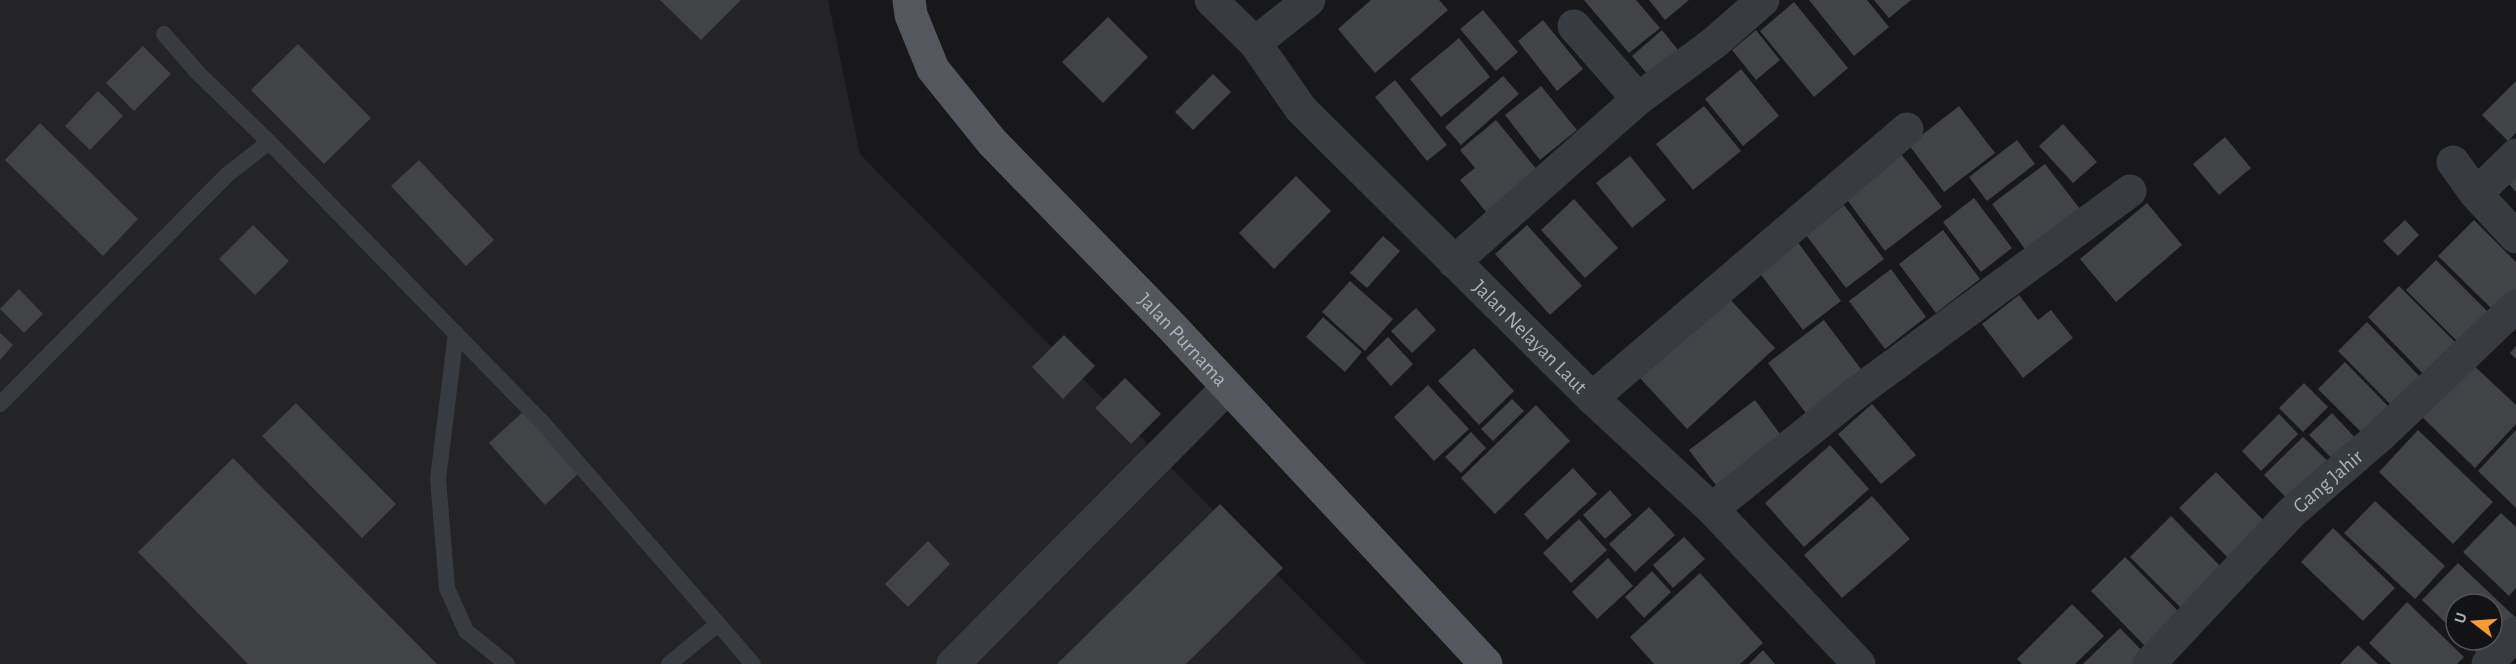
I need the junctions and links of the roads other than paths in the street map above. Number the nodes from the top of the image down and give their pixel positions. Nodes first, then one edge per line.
1 (909, 0) edge
2 (1210, 0) edge
3 (1309, 0) edge
4 (1763, 0) edge
5 (1574, 27) dead end
6 (164, 34) dead end
7 (1256, 44) junction
8 (1638, 99) junction
9 (1907, 129) dead end
10 (269, 142) junction
11 (2516, 155) edge
12 (2453, 162) dead end
13 (2130, 191) dead end
14 (2476, 194) junction
15 (2516, 237) edge
16 (1454, 262) junction
17 (2516, 306) edge
18 (456, 333) junction
19 (1227, 388) junction
20 (1592, 398) junction
21 (0, 404) edge
22 (1712, 509) junction
23 (718, 624) junction
24 (2516, 633) edge
25 (507, 664) edge
26 (669, 664) edge
27 (753, 664) edge
28 (953, 664) edge
29 (1486, 664) edge
30 (1859, 664) edge
31 (2149, 664) edge
32 (2488, 664) edge

1 - 19 main road, Jalan Purnama
2 - 7 street, Jalan Nelayan Laut
3 - 7 street
4 - 8 street
5 - 8 street
6 - 10 lane
7 - 16 street, Jalan Nelayan Laut
8 - 16 street
9 - 20 street
10 - 18 lane
10 - 21 lane
11 - 14 street
12 - 14 street
13 - 22 street
14 - 15 street
16 - 20 street, Jalan Nelayan Laut
17 - 31 street, Gang Jahir
18 - 23 lane
18 - 25 lane
19 - 28 street
19 - 29 main road, Jalan Purnama
20 - 22 street, Jalan Nelayan Laut
22 - 30 street, Jalan Nelayan Laut
23 - 26 lane
23 - 27 lane
24 - 32 street

